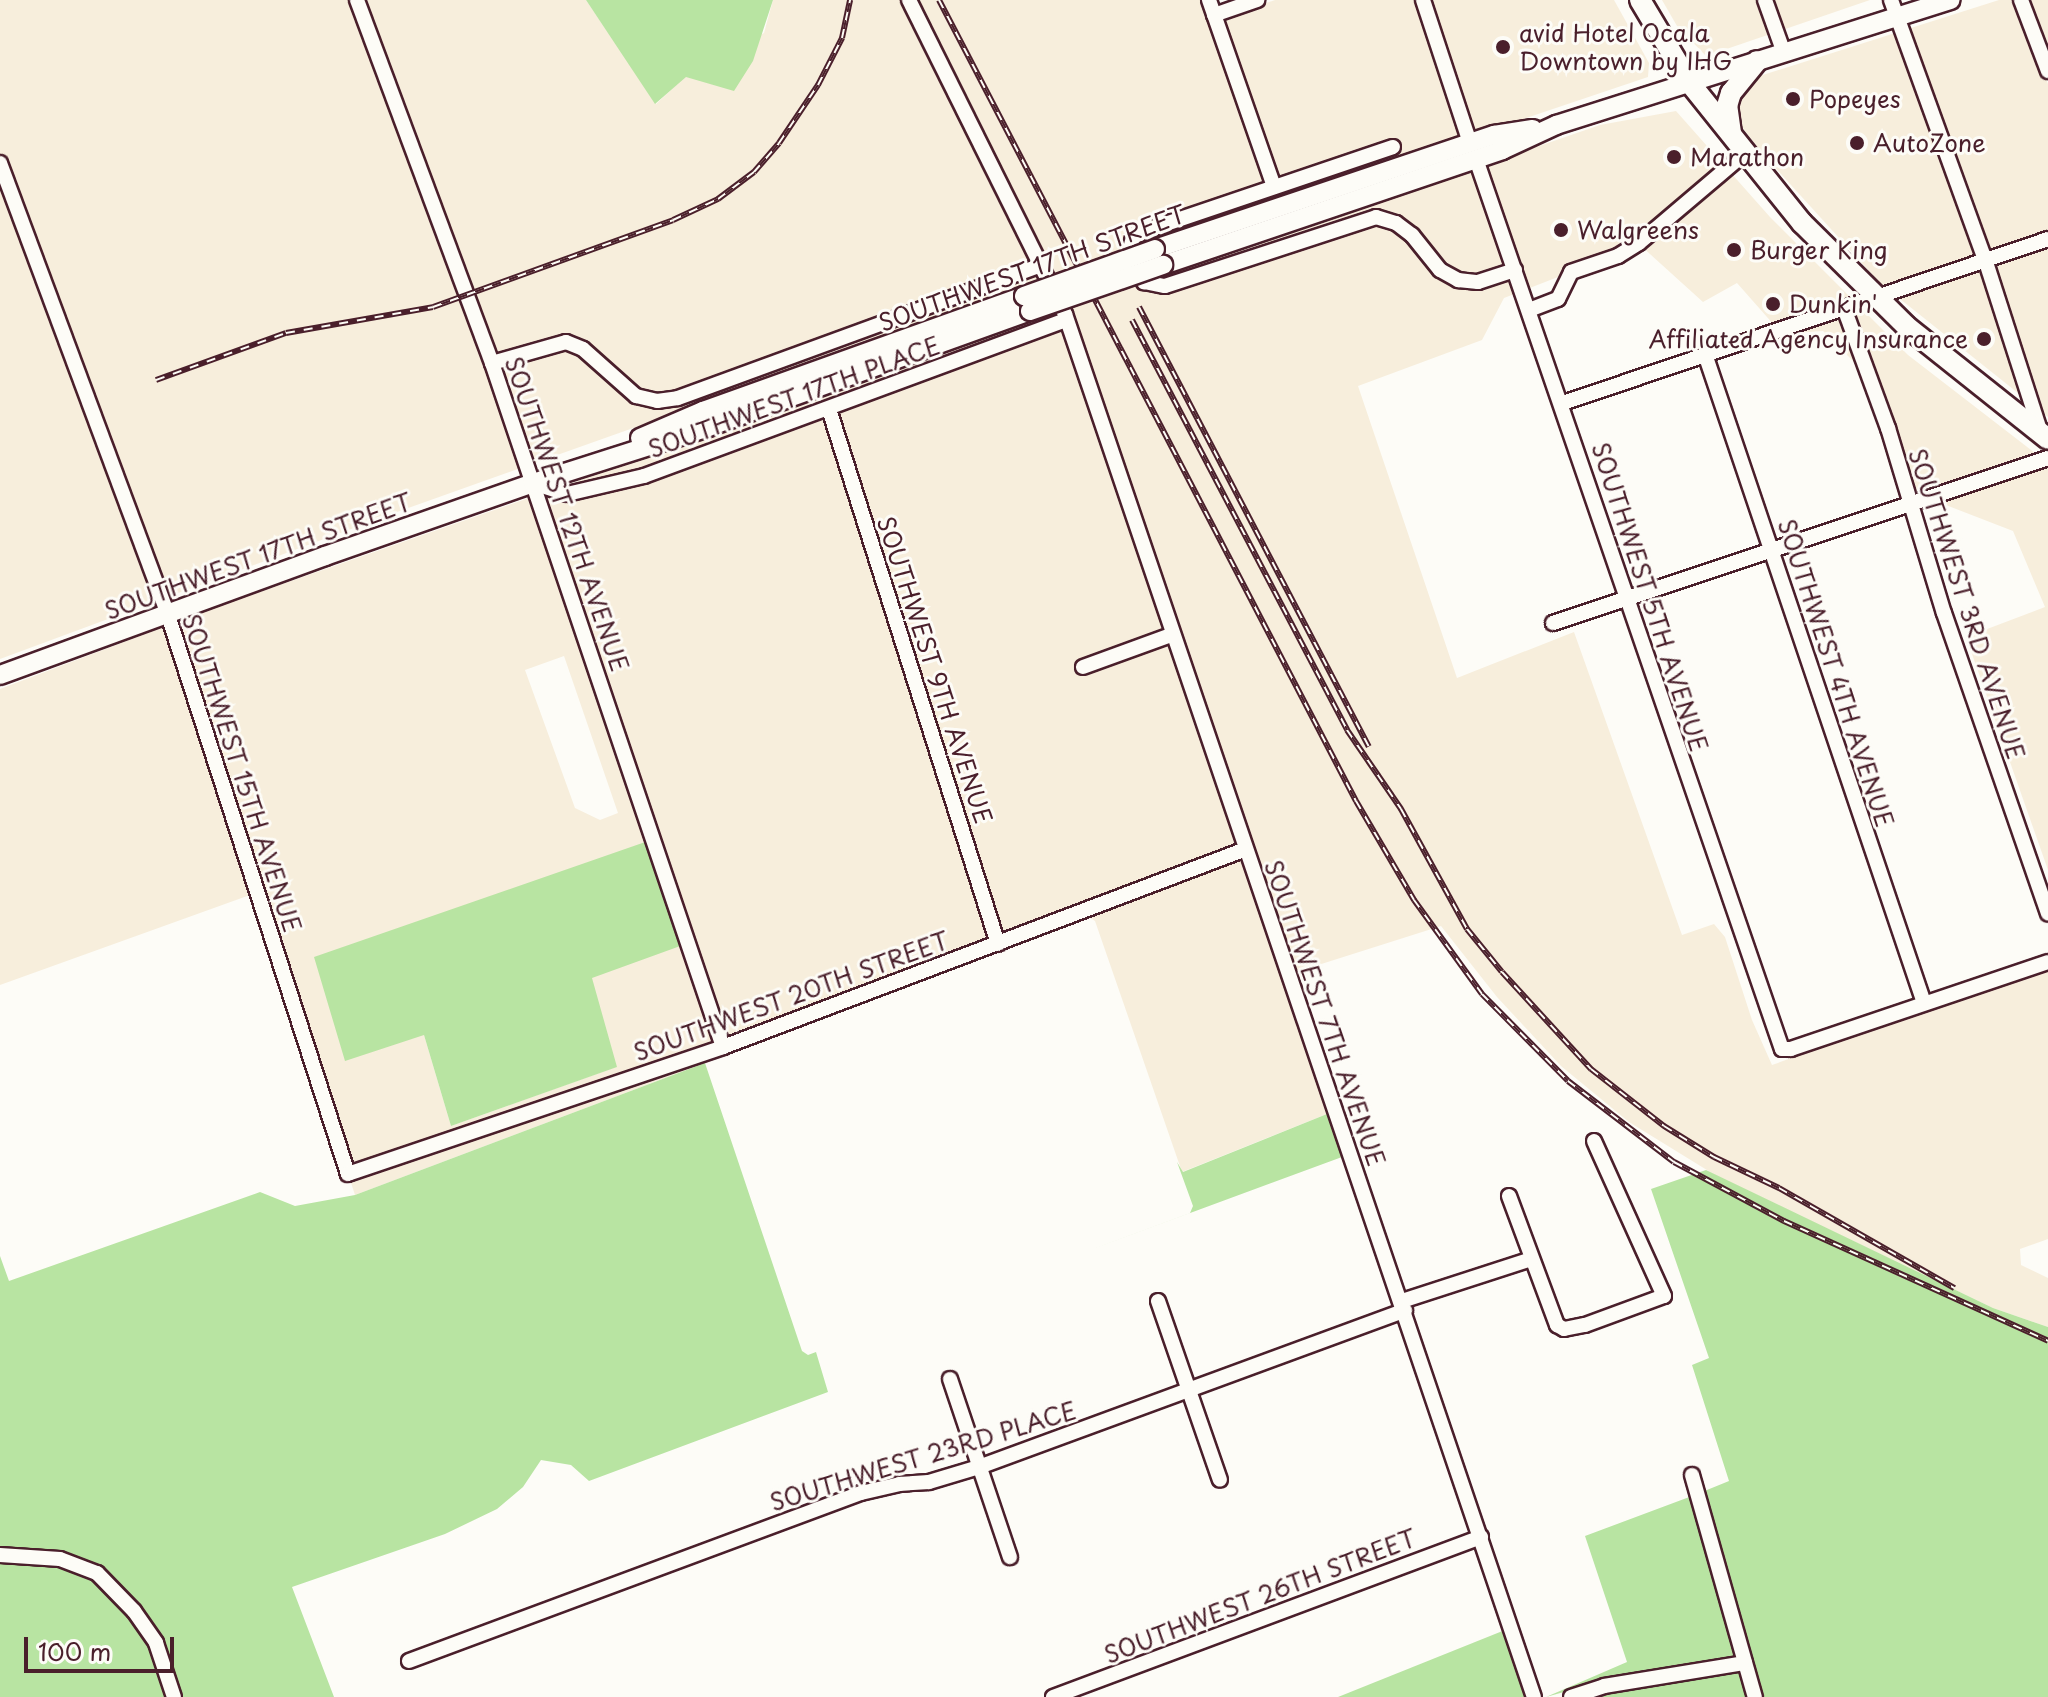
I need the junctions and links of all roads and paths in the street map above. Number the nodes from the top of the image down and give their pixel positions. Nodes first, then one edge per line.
1 (357, 0) edge
2 (909, 0) edge
3 (1209, 0) edge
4 (1257, 0) edge
5 (1423, 0) edge
6 (1640, 0) edge
7 (1765, 0) edge
8 (1951, 0) edge
9 (2021, 0) edge
10 (1894, 9) edge
11 (1214, 15) junction
12 (1784, 53) junction
13 (1757, 61) junction
14 (2048, 71) edge
15 (1689, 82) junction
16 (1731, 137) junction
17 (1393, 147) dead end
18 (1473, 151) junction
19 (1744, 154) junction
20 (0, 163) edge
21 (1274, 187) junction
22 (2048, 239) edge
23 (1985, 259) junction
24 (1042, 265) junction
25 (1515, 270) junction
26 (1875, 298) junction
27 (1844, 308) junction
28 (1529, 310) junction
29 (1066, 320) junction
30 (1706, 357) junction
31 (492, 363) junction
32 (1563, 403) junction
33 (829, 409) junction
34 (2045, 436) edge
35 (2048, 458) edge
36 (533, 483) junction
37 (1909, 507) junction
38 (1773, 551) junction
39 (1627, 599) junction
40 (168, 615) junction
41 (1553, 623) dead end
42 (1171, 635) junction
43 (1083, 667) dead end
44 (0, 675) edge
45 (1246, 849) junction
46 (2045, 896) edge
47 (2048, 913) edge
48 (998, 944) junction
49 (2048, 962) edge
50 (1924, 1003) junction
51 (723, 1047) junction
52 (1594, 1141) dead end
53 (348, 1174) joint
54 (1509, 1196) dead end
55 (1531, 1259) junction
56 (1158, 1301) dead end
57 (1403, 1305) junction
58 (950, 1379) dead end
59 (1189, 1392) junction
60 (979, 1467) junction
61 (1692, 1475) dead end
62 (1220, 1480) dead end
63 (1481, 1537) junction
64 (0, 1555) edge
65 (1010, 1557) dead end
66 (409, 1661) dead end
67 (1745, 1663) junction
68 (174, 1697) edge
69 (1053, 1697) edge
70 (1534, 1697) edge
71 (1571, 1697) edge
72 (1755, 1697) edge

1 - 31 street, SOUTHWEST 12TH AVENUE
2 - 24 street, SOUTHWEST 7TH AVENUE
3 - 11 street
4 - 11 street
5 - 18 street, SOUTHWEST 5TH AVENUE
6 - 15 highway
7 - 12 street
8 - 10 main road, SOUTHWEST 17TH STREET
9 - 14 street
10 - 12 main road, SOUTHWEST 17TH STREET
10 - 23 street
11 - 21 street
12 - 13 main road, SOUTHWEST 17TH STREET
13 - 15 main road, SOUTHWEST 17TH STREET
13 - 16 highway
15 - 16 highway
15 - 18 main road, SOUTHWEST 17TH STREET
16 - 19 highway
17 - 21 street
18 - 25 street, SOUTHWEST 5TH AVENUE
18 - 36 main road, SOUTHWEST 17TH STREET, bridge
19 - 26 highway
19 - 28 street
20 - 40 street, SOUTHWEST 15TH AVENUE
21 - 25 street
22 - 23 street
23 - 26 street
23 - 34 street
24 - 29 street, SOUTHWEST 7TH AVENUE
24 - 31 street
25 - 28 street, SOUTHWEST 5TH AVENUE
26 - 27 street
26 - 34 highway
27 - 30 street
27 - 37 street, SOUTHWEST 3RD AVENUE
28 - 32 street, SOUTHWEST 5TH AVENUE
29 - 33 street, SOUTHWEST 17TH PLACE
29 - 42 street, SOUTHWEST 7TH AVENUE
30 - 32 street
30 - 38 street, SOUTHWEST 4TH AVENUE
31 - 36 street, SOUTHWEST 12TH AVENUE
32 - 39 street, SOUTHWEST 5TH AVENUE
33 - 36 street, SOUTHWEST 17TH PLACE
33 - 48 street, SOUTHWEST 9TH AVENUE
35 - 37 street
36 - 40 main road, SOUTHWEST 17TH STREET
36 - 51 street, SOUTHWEST 12TH AVENUE
37 - 38 street
37 - 46 street, SOUTHWEST 3RD AVENUE
38 - 39 street
38 - 50 street, SOUTHWEST 4TH AVENUE
39 - 41 street
39 - 50 street, SOUTHWEST 5TH AVENUE
40 - 44 main road, SOUTHWEST 17TH STREET
40 - 53 street, SOUTHWEST 15TH AVENUE
42 - 43 street
42 - 45 street, SOUTHWEST 7TH AVENUE
45 - 48 street, SOUTHWEST 20TH STREET
45 - 57 street, SOUTHWEST 7TH AVENUE
46 - 47 street, SOUTHWEST 3RD AVENUE
48 - 51 street, SOUTHWEST 20TH STREET
49 - 50 street
51 - 53 street, SOUTHWEST 20TH STREET
52 - 55 street
54 - 55 street
55 - 57 street, SOUTHWEST 23RD PLACE
56 - 59 street
57 - 59 street, SOUTHWEST 23RD PLACE
57 - 63 street, SOUTHWEST 7TH AVENUE
58 - 60 street
59 - 60 street, SOUTHWEST 23RD PLACE
59 - 62 street
60 - 65 street
60 - 66 street, SOUTHWEST 23RD PLACE
61 - 67 street
63 - 69 street, SOUTHWEST 26TH STREET
63 - 70 street, SOUTHWEST 7TH AVENUE
64 - 68 street
67 - 71 street
67 - 72 street

